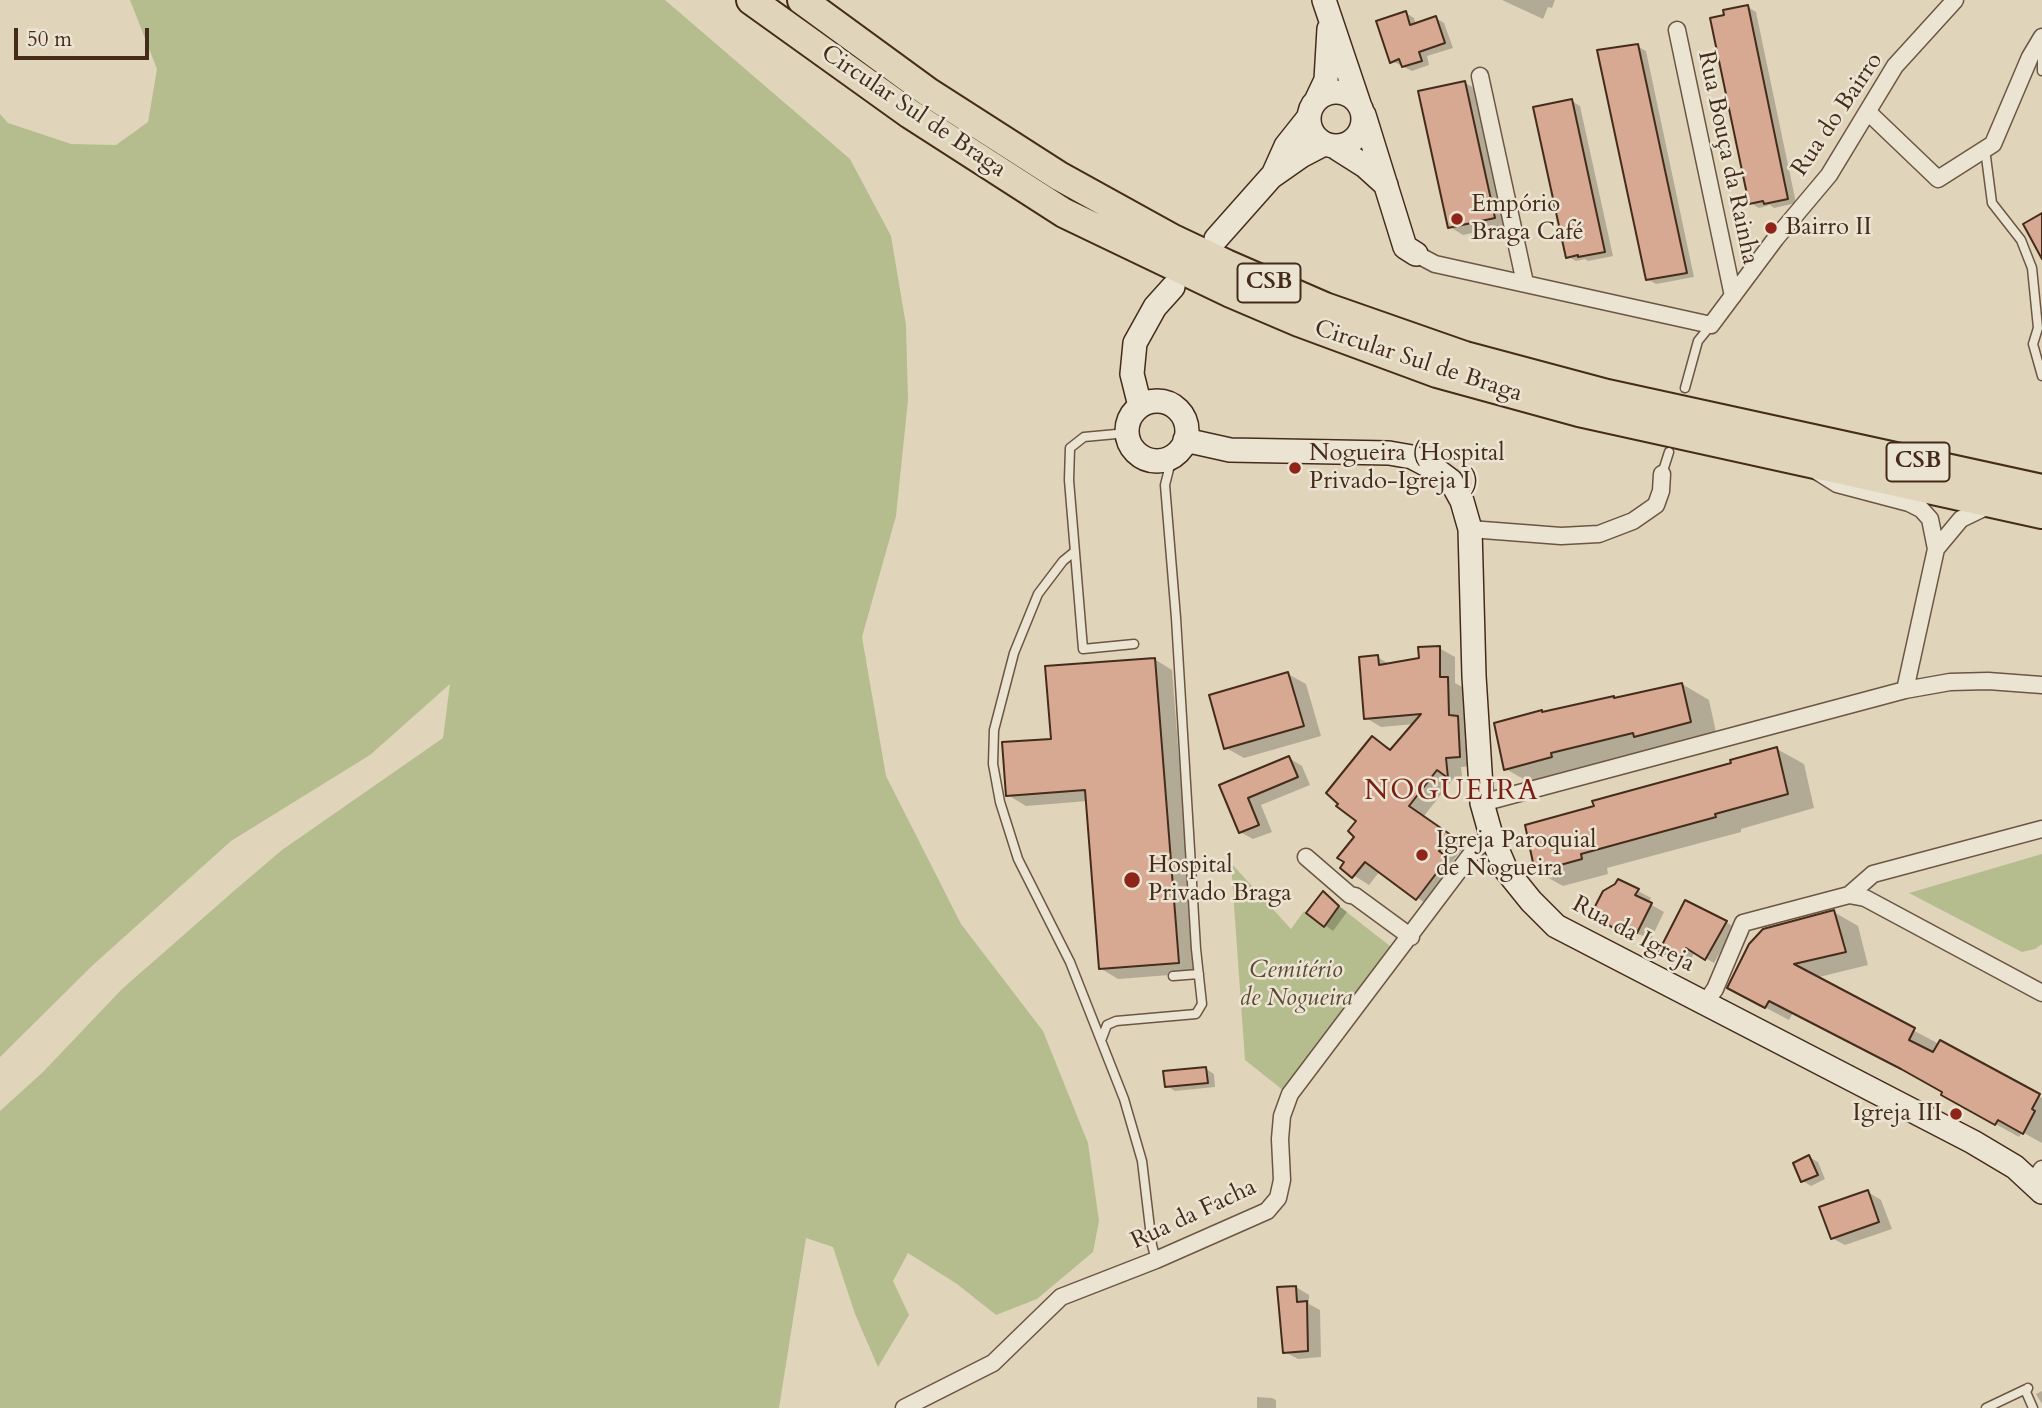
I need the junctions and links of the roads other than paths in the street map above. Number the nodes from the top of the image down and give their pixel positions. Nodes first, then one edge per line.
1 (751, 0) edge
2 (802, 0) edge
3 (1955, 0) edge
4 (1327, 9) edge
5 (1676, 30) dead end
6 (2042, 37) edge
7 (2042, 48) edge
8 (2042, 71) edge
9 (1479, 76) dead end
10 (1313, 108) junction
11 (1362, 110) junction
12 (1868, 113) junction
13 (1329, 145) junction
14 (1985, 149) junction
15 (1271, 177) junction
16 (1385, 185) junction
17 (1216, 239) dead end
18 (1416, 254) joint
19 (1525, 283) junction
20 (1173, 287) dead end
21 (1732, 296) junction
22 (1711, 325) junction
23 (2042, 376) edge
24 (1685, 388) dead end
25 (1140, 406) junction
26 (1127, 433) junction
27 (1179, 448) junction
28 (1670, 452) dead end
29 (1796, 453) junction
30 (1662, 474) joint
31 (2042, 489) edge
32 (1994, 503) junction
33 (2042, 514) edge
34 (1470, 529) junction
35 (1936, 549) junction
36 (1074, 552) junction
37 (1133, 644) dead end
38 (2042, 685) edge
39 (1905, 690) junction
40 (1482, 803) junction
41 (2042, 829) edge
42 (1491, 835) junction
43 (1306, 857) dead end
44 (1849, 895) junction
45 (1411, 937) junction
46 (1199, 974) junction
47 (1173, 976) dead end
48 (2042, 993) edge
49 (1705, 1003) junction
50 (1102, 1039) junction
51 (2039, 1181) edge
52 (1156, 1260) junction
53 (904, 1408) edge
54 (1986, 1408) edge
55 (2034, 1408) edge

1 - 29 highway, Circular Sul de Braga / CSB
2 - 29 highway, Circular Sul de Braga / CSB
3 - 12 street, Rua do Bairro
4 - 10 street
4 - 11 street
5 - 21 street, Rua Bouça da Rainha
6 - 14 street
7 - 8 lane
9 - 19 street
10 - 11 street
10 - 13 street
10 - 15 street
11 - 13 street
11 - 16 street
12 - 14 street
12 - 21 street, Rua do Bairro
13 - 15 street
13 - 16 street
14 - 23 lane
15 - 17 street
16 - 18 street
18 - 19 street
19 - 22 street
20 - 25 street
21 - 22 street, Rua do Bairro
22 - 24 lane
25 - 26 street
25 - 27 street
26 - 27 street
26 - 36 lane
27 - 34 street, Rua da Igreja
27 - 46 lane
28 - 30 lane
29 - 31 highway, CSB
29 - 32 highway, CSB
29 - 35 street
30 - 34 street
32 - 33 highway, CSB
32 - 35 street
34 - 40 street, Rua da Igreja
35 - 39 street
36 - 37 lane
36 - 50 lane
38 - 39 street
39 - 40 street
40 - 42 street, Rua da Igreja
41 - 44 street
42 - 45 street, Rua da Facha
42 - 49 street, Rua da Igreja
43 - 45 street
44 - 48 street
44 - 49 street
45 - 52 street, Rua da Facha
46 - 47 lane
46 - 50 lane
49 - 51 street, Rua da Igreja
50 - 52 lane
52 - 53 street, Rua da Facha
54 - 55 lane

